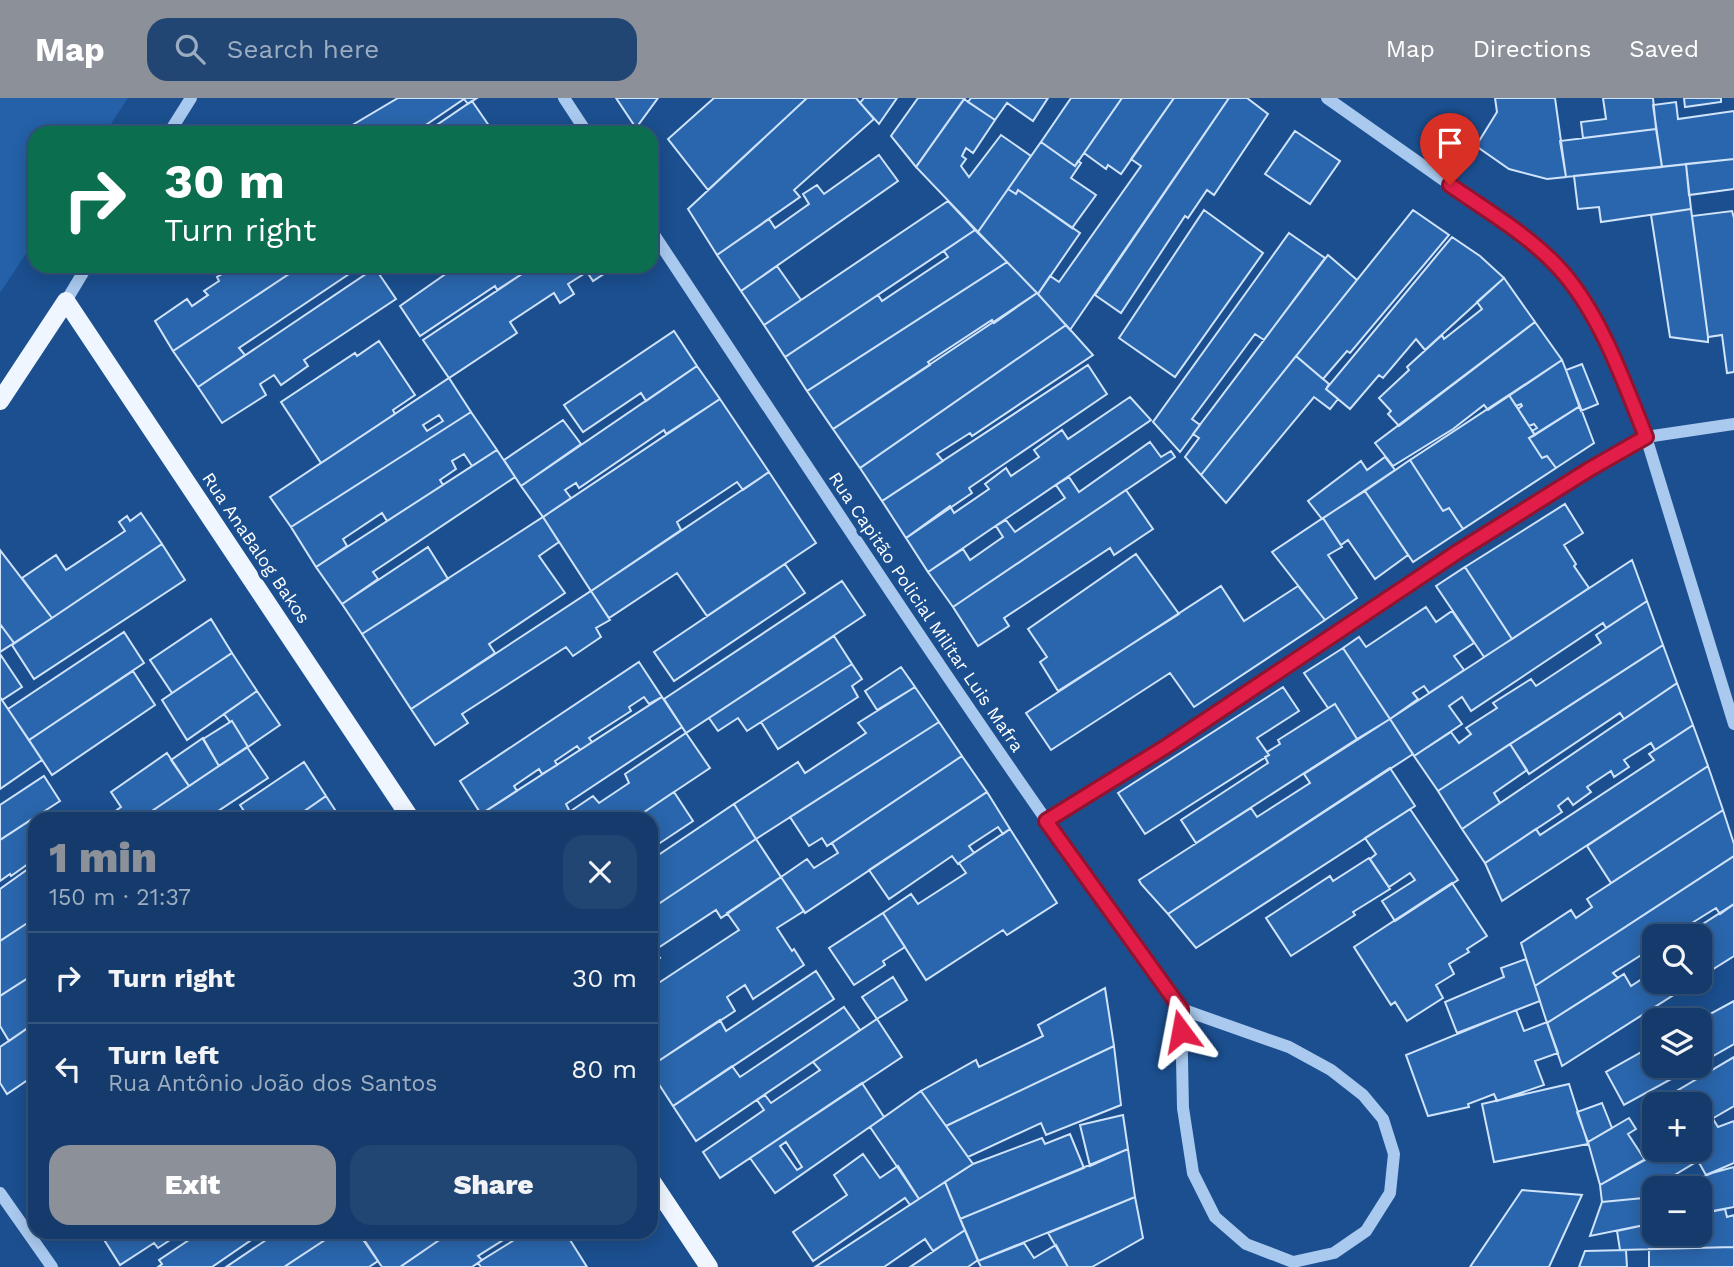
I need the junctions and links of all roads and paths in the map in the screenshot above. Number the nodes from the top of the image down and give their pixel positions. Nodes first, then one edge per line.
1 (191, 98) edge
2 (564, 98) edge
3 (1327, 98) edge
4 (173, 126) edge
5 (582, 126) edge
6 (658, 241) edge
7 (83, 273) edge
8 (66, 301) junction
9 (0, 401) edge
10 (1734, 424) edge
11 (1646, 437) junction
12 (1734, 724) edge
13 (406, 812) edge
14 (1046, 821) junction
15 (1181, 1009) junction
16 (658, 1190) edge
17 (0, 1193) edge
18 (28, 1233) edge
19 (32, 1239) edge
20 (52, 1267) edge
21 (709, 1267) edge

1 - 4 street
2 - 5 street
3 - 11 street
6 - 14 street, Rua Capitão Policial Militar Luis Mafra
7 - 8 street
8 - 9 main road
8 - 13 main road, Rua AnaBalog Bakos
10 - 11 street
11 - 12 street
11 - 14 street
14 - 15 street, Rua Capitão Policial Militar Luis Mafra
15 - 15 street
16 - 21 main road
17 - 18 street
19 - 20 street

